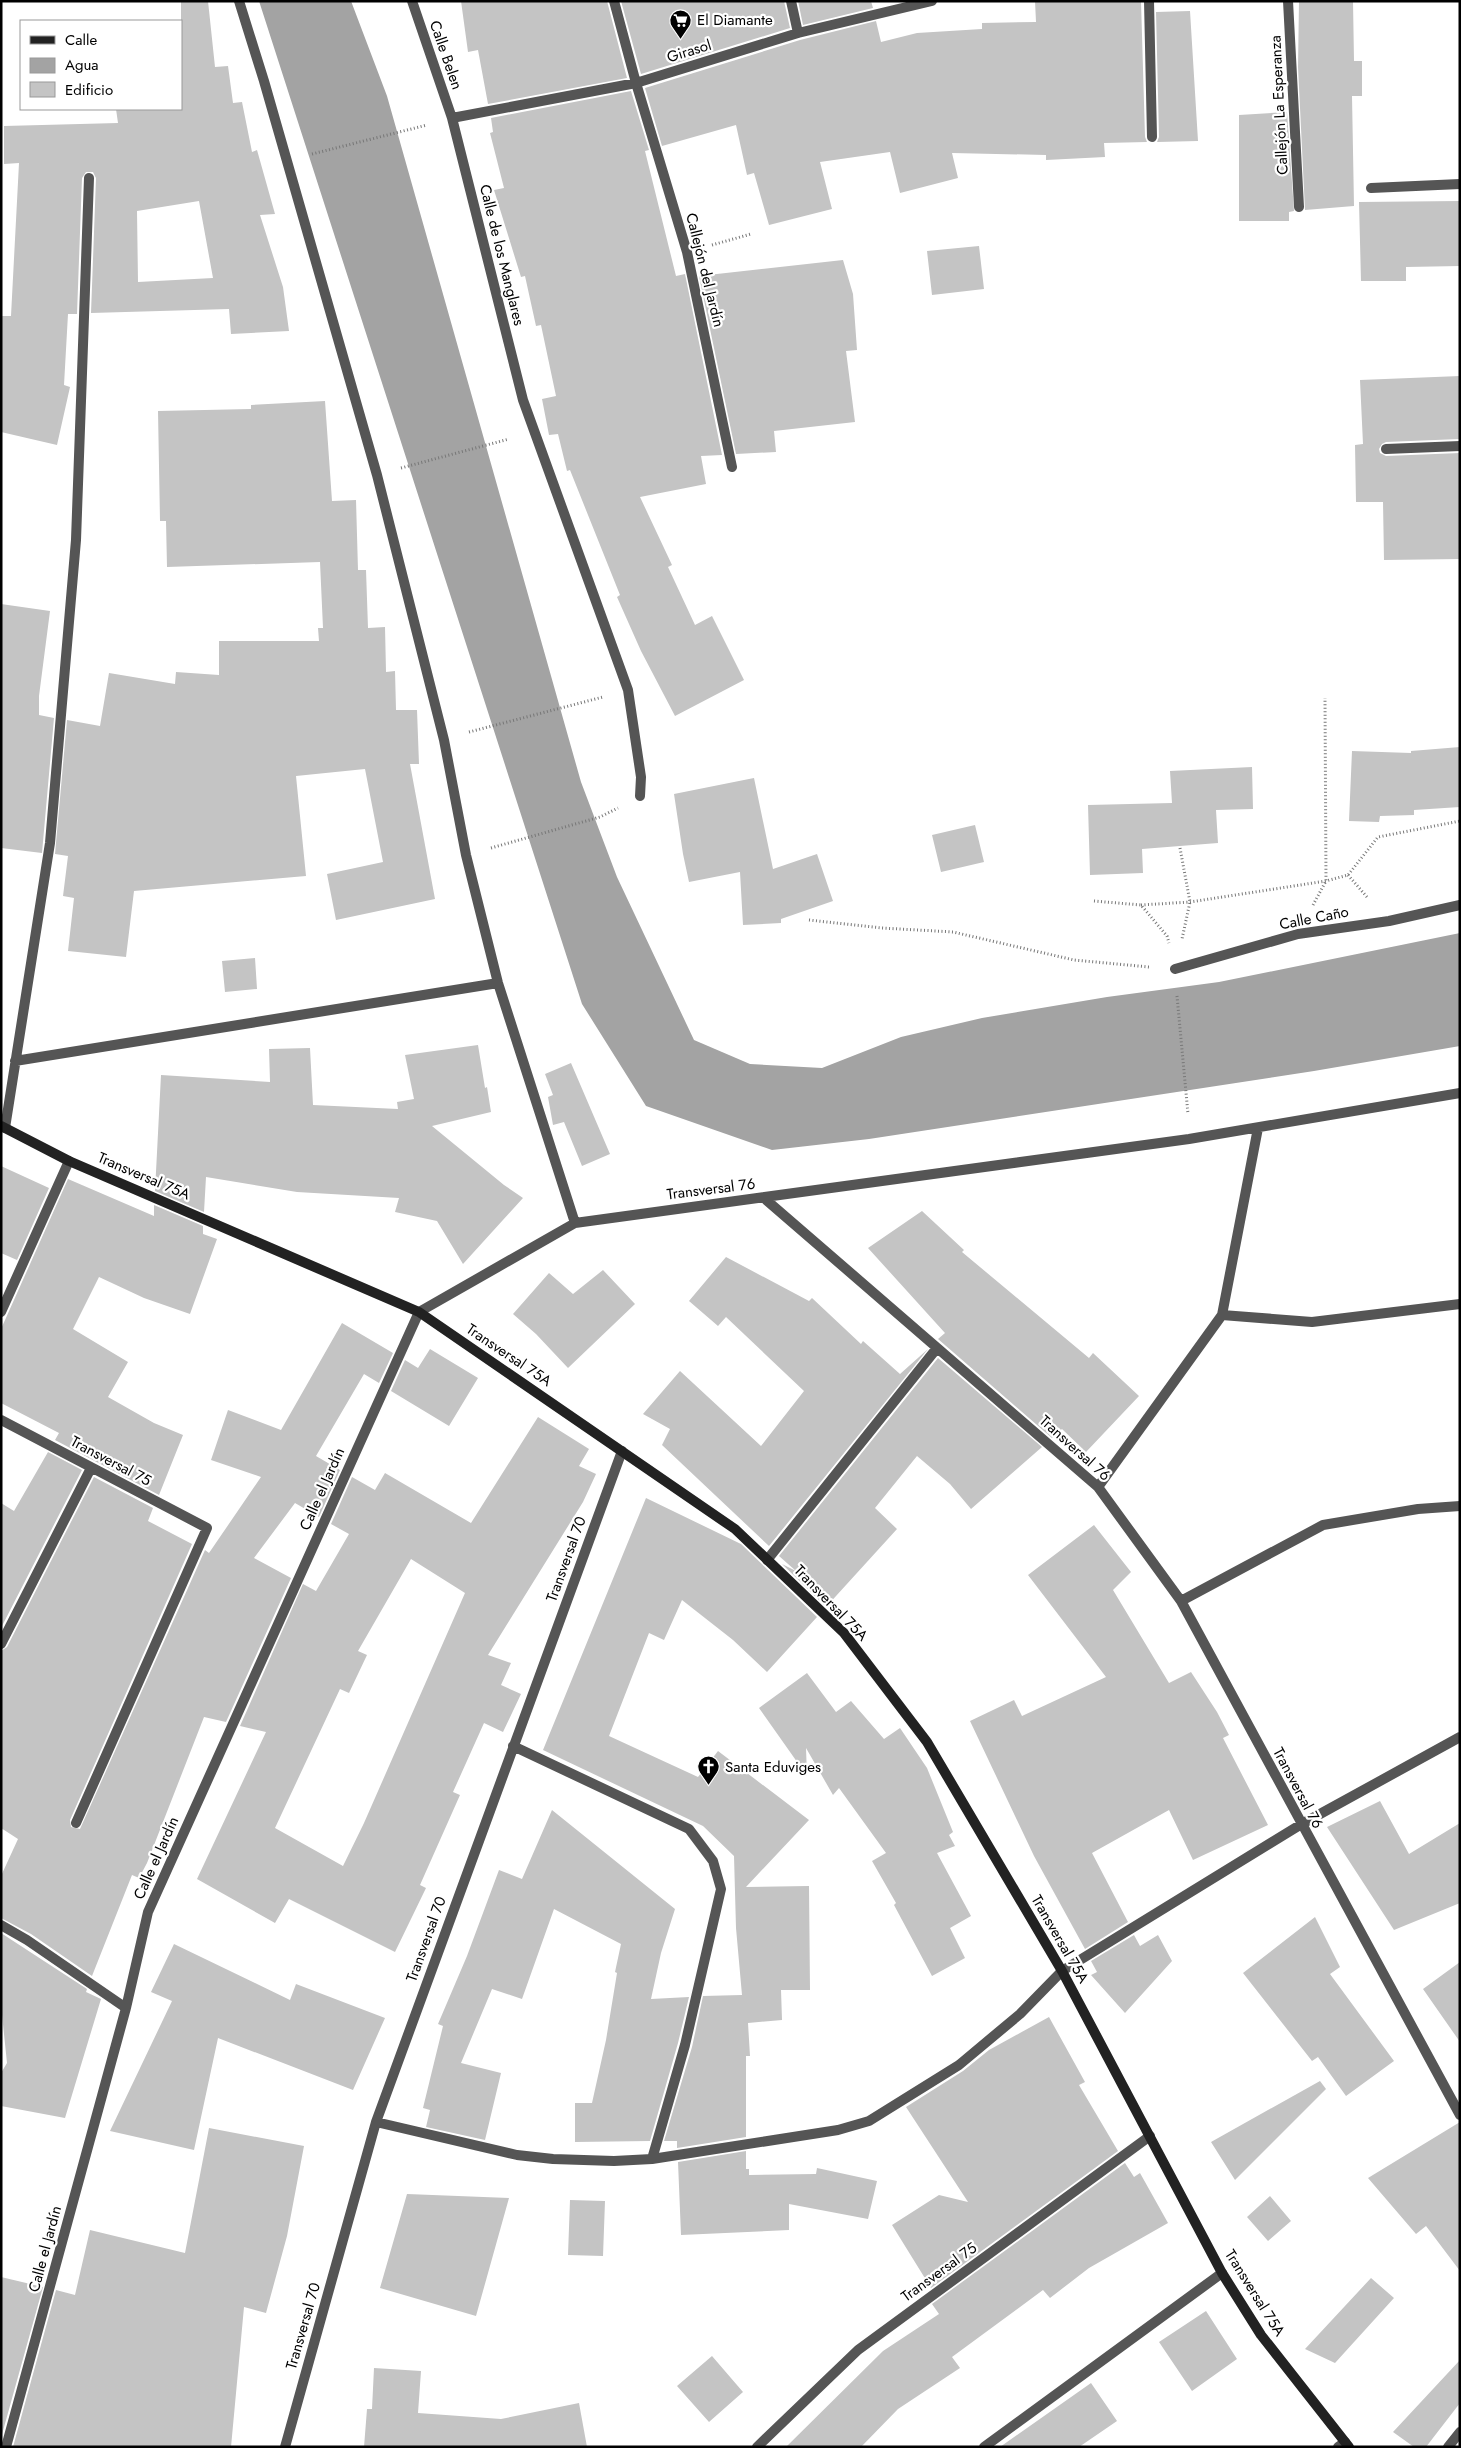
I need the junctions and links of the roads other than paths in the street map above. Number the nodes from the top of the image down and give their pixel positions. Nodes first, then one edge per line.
1 (239, 1) edge
2 (412, 1) edge
3 (614, 1) edge
4 (791, 1) edge
5 (932, 1) edge
6 (1149, 1) edge
7 (1288, 1) edge
8 (798, 33) junction
9 (636, 83) junction
10 (452, 118) junction
11 (1152, 137) dead end
12 (89, 178) dead end
13 (1460, 184) edge
14 (1371, 188) dead end
15 (1299, 208) dead end
16 (1460, 446) edge
17 (1386, 449) dead end
18 (732, 467) dead end
19 (640, 796) dead end
20 (1460, 905) edge
21 (1175, 969) road end
22 (498, 983) junction
23 (15, 1061) junction
24 (1460, 1093) edge
25 (3, 1127) edge
26 (1258, 1128) junction
27 (69, 1160) junction
28 (764, 1198) junction
29 (575, 1223) junction
30 (1460, 1304) edge
31 (1, 1312) edge
32 (419, 1312) junction
33 (1222, 1315) junction
34 (937, 1348) junction
35 (1, 1420) edge
36 (622, 1450) junction
37 (91, 1468) junction
38 (1098, 1487) junction
39 (1460, 1506) edge
40 (767, 1560) junction
41 (1181, 1601) junction
42 (1, 1644) edge
43 (1460, 1737) edge
44 (514, 1746) junction
45 (76, 1823) dead end
46 (1300, 1825) junction
47 (1, 1925) edge
48 (1062, 1971) junction
49 (126, 2008) junction
50 (1460, 2114) edge
51 (376, 2122) junction
52 (1150, 2136) junction
53 (652, 2159) junction
54 (1222, 2274) junction
55 (1460, 2432) edge
56 (1344, 2445) edge
57 (6, 2447) edge
58 (285, 2447) edge
59 (757, 2447) edge
60 (984, 2447) edge
61 (1448, 2447) edge

1 - 22 street
2 - 10 street, Calle Belen
3 - 9 street, Callejón del Jardín
4 - 8 street
5 - 8 street, Girasol
6 - 11 street
7 - 15 street, Callejón La Esperanza
8 - 9 street, Girasol
9 - 10 street, Girasol
9 - 18 street, Callejón del Jardín
10 - 19 street, Calle de los Manglares
12 - 23 street
13 - 14 street
16 - 17 street
20 - 21 street, Calle Caño
22 - 23 street
22 - 29 street
23 - 25 street
24 - 26 street
25 - 27 street, Transversal 75A
26 - 28 street
26 - 33 street
27 - 31 street
27 - 32 street, Transversal 75A
28 - 29 street, Transversal 76
28 - 34 street, Transversal 76
29 - 32 street, Transversal 76
30 - 33 street
32 - 36 street, Transversal 75A
32 - 49 street, Calle el Jardín
33 - 38 street
34 - 38 street, Transversal 76
34 - 40 street
35 - 37 street, Transversal 75
36 - 40 street, Transversal 75A
36 - 44 street, Transversal 70
37 - 42 street
37 - 45 street, Transversal 75
38 - 41 street, Transversal 76
39 - 41 street
40 - 48 street, Transversal 75A
41 - 46 street, Transversal 76
43 - 46 street
44 - 51 street, Transversal 70
44 - 53 street
46 - 48 street
46 - 50 street, Transversal 76
47 - 49 street
48 - 52 street, Transversal 75A
48 - 53 street
49 - 57 street, Calle el Jardín
51 - 53 street
51 - 58 street, Transversal 70
52 - 54 street, Transversal 75A
52 - 59 street, Transversal 75
54 - 56 street, Transversal 75A
54 - 60 street
55 - 61 street

